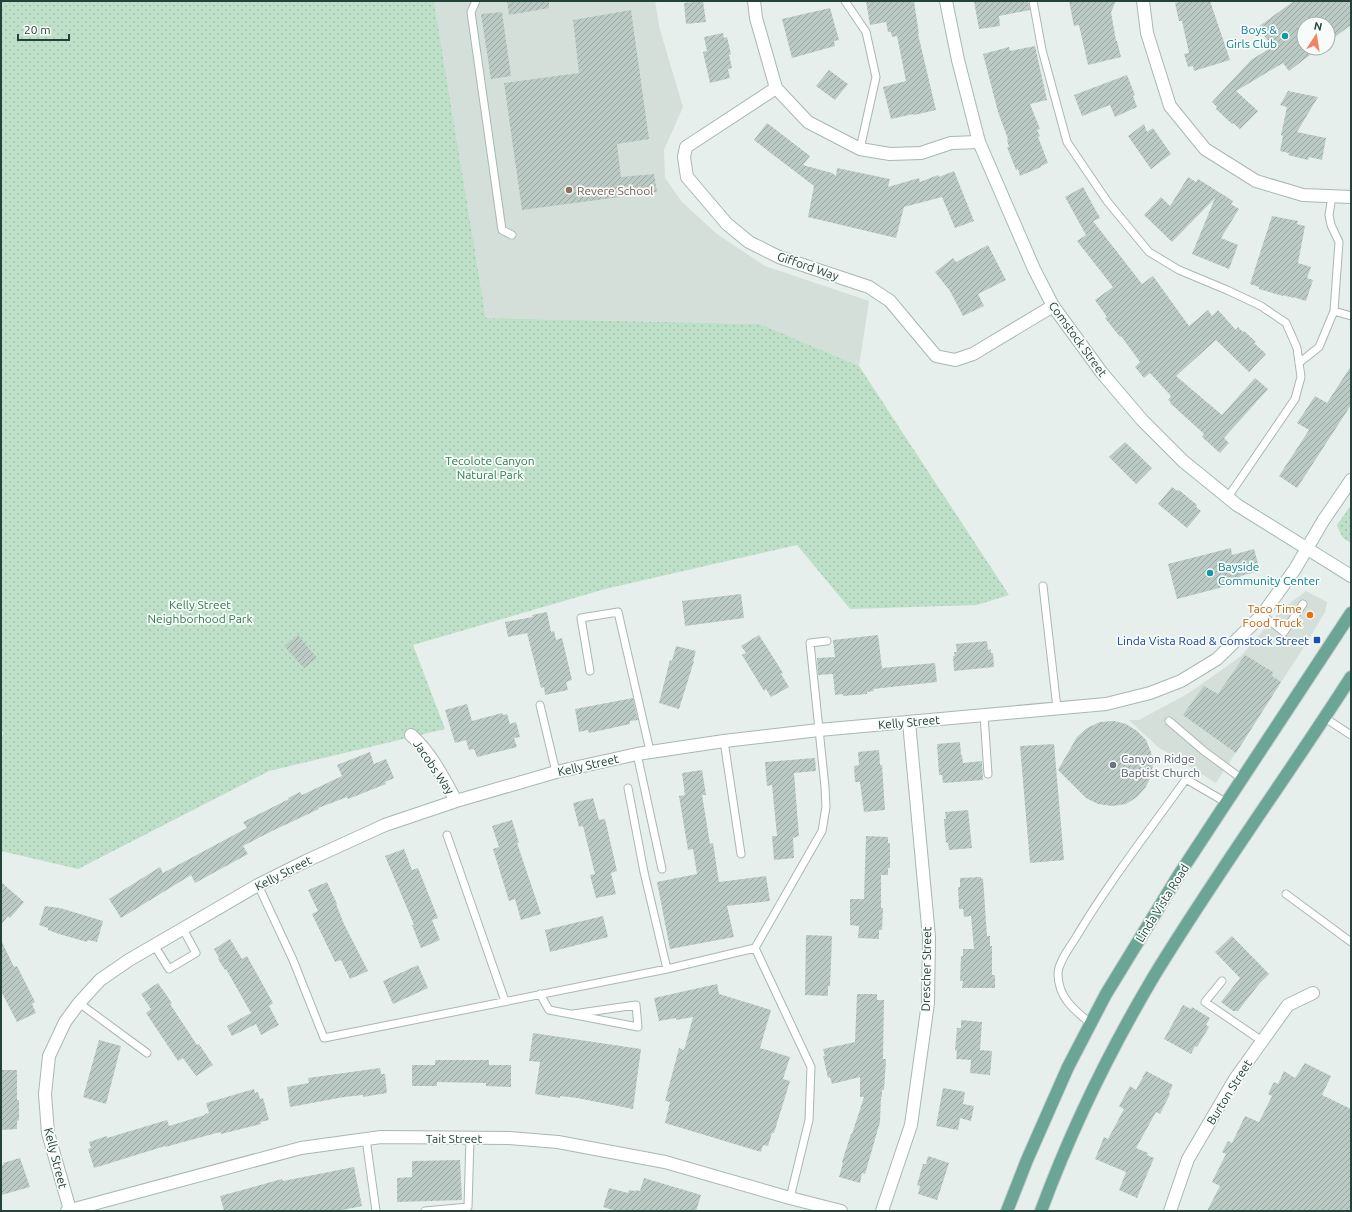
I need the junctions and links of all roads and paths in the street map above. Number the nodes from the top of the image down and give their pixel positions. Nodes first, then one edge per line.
1 (476, 1) edge
2 (754, 1) edge
3 (845, 1) edge
4 (946, 1) edge
5 (1033, 1) edge
6 (1143, 1) edge
7 (776, 88) junction
8 (979, 142) junction
9 (860, 149) junction
10 (1332, 196) junction
11 (1350, 197) edge
12 (512, 235) dead end
13 (1053, 306) junction
14 (1334, 311) junction
15 (1351, 316) edge
16 (1299, 363) junction
17 (1351, 480) edge
18 (1228, 497) junction
19 (1307, 549) junction
20 (1351, 576) edge
21 (1043, 586) dead end
22 (1303, 604) dead end
23 (1351, 613) edge
24 (1262, 615) junction
25 (827, 641) dead end
26 (590, 671) dead end
27 (1351, 676) edge
28 (540, 705) dead end
29 (1057, 708) junction
30 (984, 715) junction
31 (1325, 718) junction
32 (1169, 721) dead end
33 (909, 722) junction
34 (819, 730) junction
35 (411, 735) dead end
36 (1351, 735) edge
37 (724, 741) junction
38 (650, 751) junction
39 (637, 754) junction
40 (556, 772) junction
41 (988, 774) dead end
42 (1242, 779) junction
43 (628, 788) dead end
44 (456, 801) junction
45 (1227, 803) junction
46 (447, 835) dead end
47 (741, 854) dead end
48 (662, 869) dead end
49 (258, 885) junction
50 (1286, 894) dead end
51 (183, 929) junction
52 (1351, 942) edge
53 (154, 945) junction
54 (755, 948) junction
55 (667, 969) junction
56 (1222, 981) dead end
57 (1313, 993) dead end
58 (540, 994) junction
59 (505, 1001) junction
60 (79, 1004) junction
61 (573, 1014) junction
62 (1090, 1023) junction
63 (1262, 1041) junction
64 (147, 1053) dead end
65 (470, 1138) junction
66 (366, 1139) junction
67 (790, 1198) junction
68 (68, 1211) edge
69 (376, 1211) edge
70 (425, 1211) edge
71 (841, 1211) edge
72 (882, 1211) edge
73 (1007, 1211) edge
74 (1041, 1211) edge
75 (1170, 1211) edge

1 - 12 lane
2 - 7 street
3 - 9 lane
4 - 8 street, Comstock Street
5 - 16 lane
6 - 10 street
7 - 9 street
7 - 13 street, Gifford Way
8 - 9 street
8 - 13 street, Comstock Street
10 - 11 street
10 - 14 lane
13 - 18 street, Comstock Street
14 - 15 lane
14 - 16 lane
16 - 18 lane
17 - 19 street, Kelly Street
18 - 19 street, Comstock Street
19 - 20 street, Comstock Street
19 - 24 street, Kelly Street
21 - 29 lane
22 - 24 lane
23 - 42 main road, Linda Vista Road
24 - 29 street, Kelly Street
25 - 34 lane
26 - 38 lane
27 - 31 main road
28 - 40 lane
29 - 30 street, Kelly Street
30 - 33 street, Kelly Street
30 - 41 lane
31 - 36 lane
31 - 74 main road
32 - 42 lane
33 - 34 street, Kelly Street
33 - 72 street, Drescher Street
34 - 37 street, Kelly Street
34 - 54 lane
35 - 44 street, Jacobs Way
37 - 38 street, Kelly Street
37 - 47 lane
38 - 39 street, Kelly Street
39 - 40 street, Kelly Street
39 - 48 lane
40 - 44 street, Kelly Street
42 - 45 main road, Linda Vista Road
43 - 55 lane
44 - 49 street, Kelly Street
45 - 62 main road, Linda Vista Road
45 - 62 lane
46 - 59 lane
49 - 51 street, Kelly Street
49 - 59 lane
50 - 52 lane
51 - 53 street, Kelly Street
51 - 53 lane
53 - 60 street, Kelly Street
54 - 55 lane
54 - 67 lane
55 - 58 lane
56 - 63 lane
57 - 63 street, Burton Street
58 - 59 lane
58 - 61 lane
60 - 64 lane
60 - 68 street, Kelly Street
61 - 61 lane
62 - 73 main road, Linda Vista Road
63 - 75 street, Burton Street
65 - 66 street, Tait Street
65 - 67 street, Tait Street
65 - 70 lane
66 - 68 street, Tait Street
66 - 69 lane
67 - 71 street, Tait Street

